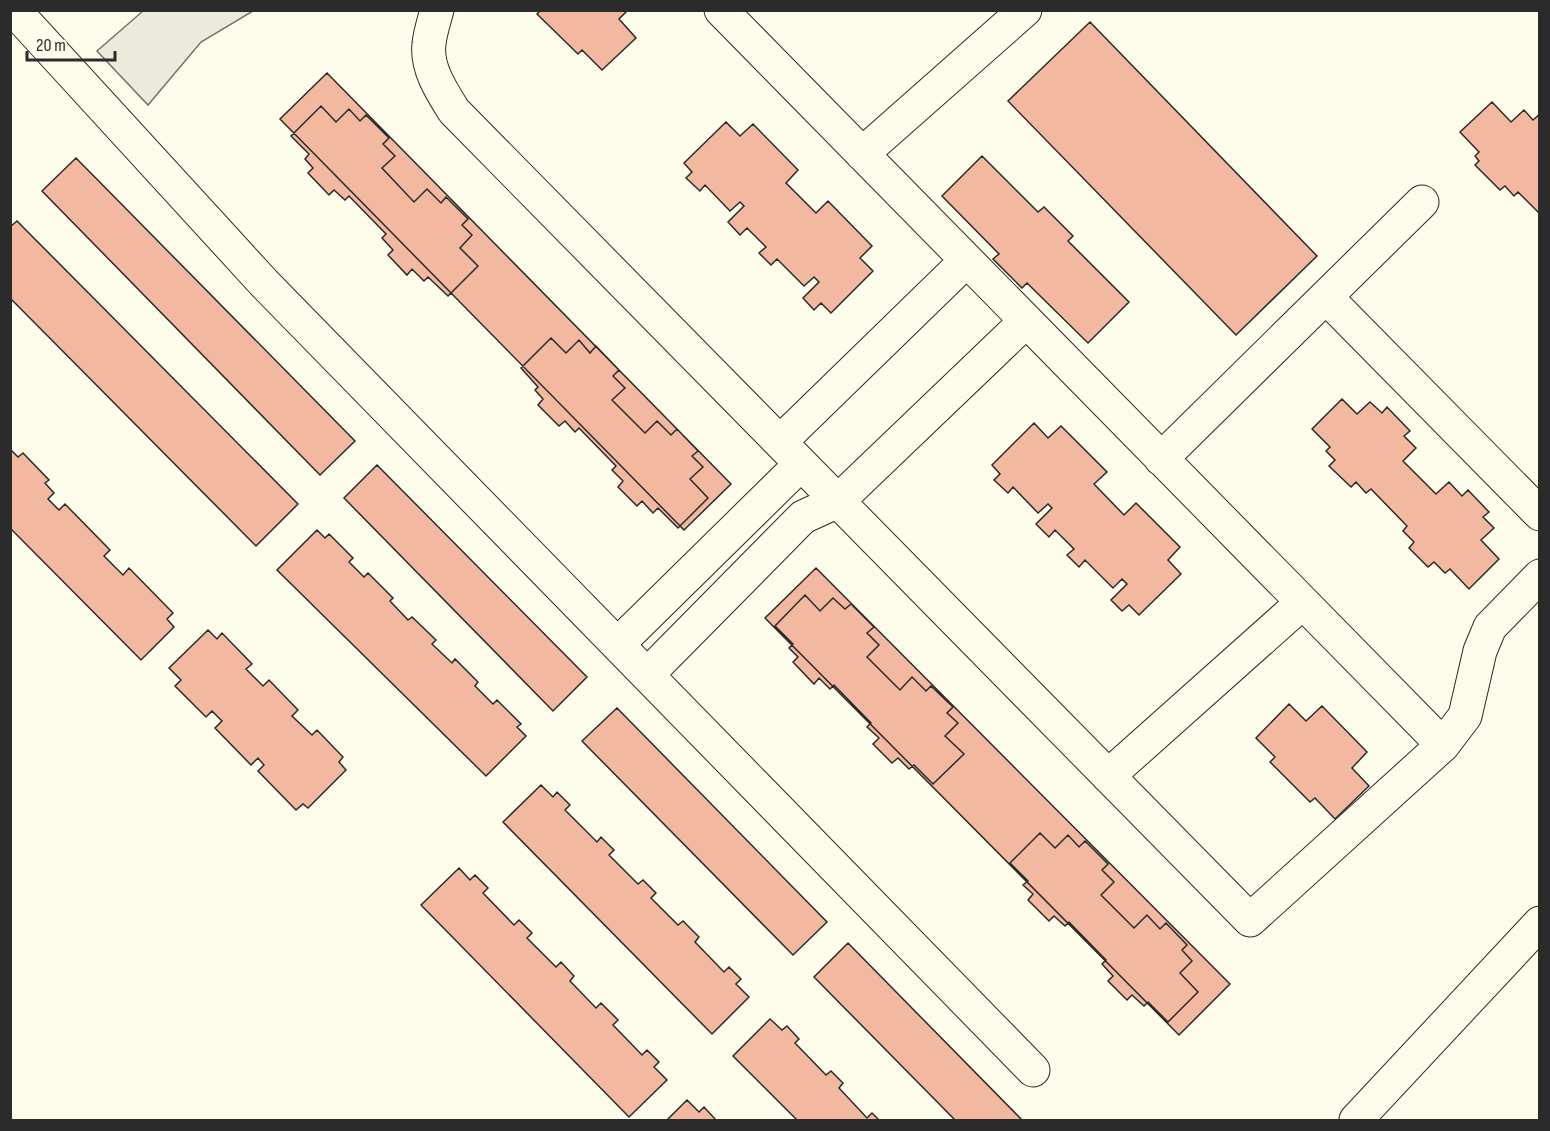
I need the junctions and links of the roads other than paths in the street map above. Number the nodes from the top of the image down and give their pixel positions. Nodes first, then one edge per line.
1 (14, 10) edge
2 (436, 10) edge
3 (721, 10) edge
4 (1025, 10) edge
5 (862, 154) junction
6 (1422, 202) dead end
7 (966, 261) junction
8 (1326, 297) junction
9 (1026, 321) junction
10 (791, 453) junction
11 (1161, 459) junction
12 (838, 501) junction
13 (1539, 514) edge
14 (1539, 576) edge
15 (1302, 603) junction
16 (618, 645) junction
17 (647, 675) junction
18 (1443, 745) junction
19 (1108, 776) junction
20 (1539, 923) edge
21 (1033, 1070) dead end
22 (1356, 1120) edge

1 - 16 street
2 - 10 street
3 - 5 street
4 - 5 street
5 - 7 street
6 - 8 street
7 - 9 street
7 - 10 street
8 - 11 street
8 - 13 street
9 - 11 street
9 - 12 street
10 - 12 street
10 - 16 street
11 - 15 street
12 - 17 street
12 - 19 street
14 - 18 street
15 - 18 street
15 - 19 street
16 - 17 street
17 - 21 street
18 - 19 street
20 - 22 street

